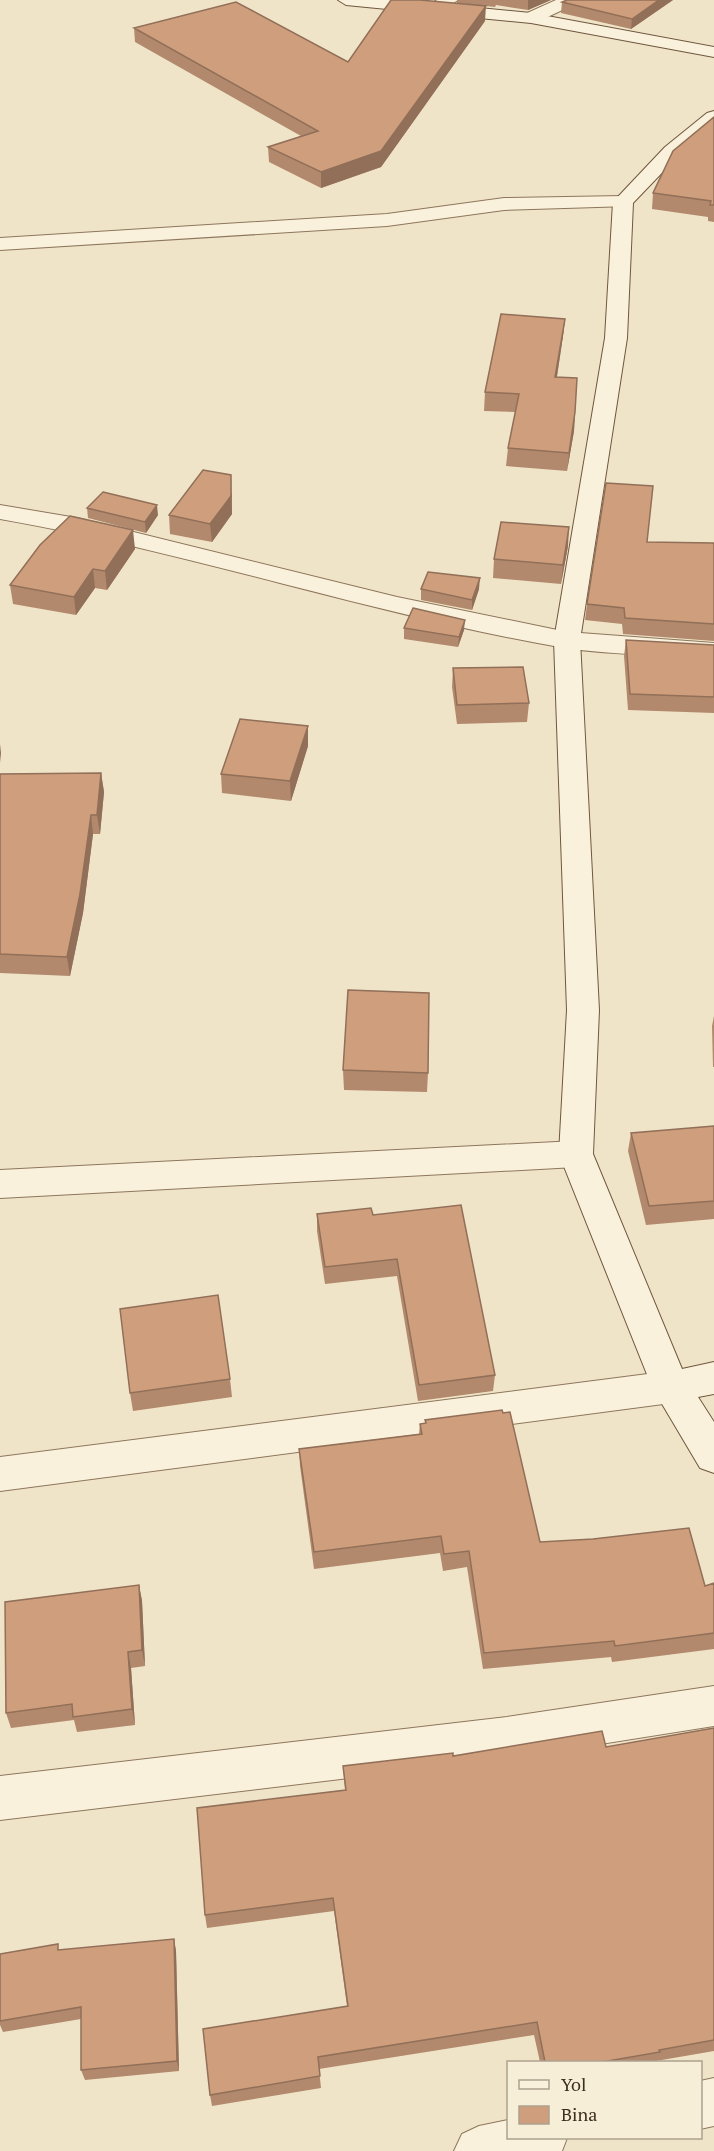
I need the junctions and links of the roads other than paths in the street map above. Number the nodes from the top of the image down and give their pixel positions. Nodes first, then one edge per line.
1 (346, 0) edge
2 (450, 0) edge
3 (569, 0) edge
4 (433, 8) junction
5 (531, 18) junction
6 (712, 50) edge
7 (714, 117) edge
8 (623, 202) junction
9 (0, 244) edge
10 (0, 512) edge
11 (567, 640) junction
12 (714, 651) edge
13 (576, 1154) junction
14 (0, 1184) edge
15 (714, 1378) edge
16 (671, 1387) junction
17 (714, 1456) edge
18 (0, 1474) edge
19 (714, 1707) edge
20 (0, 1798) edge
21 (538, 2139) edge
22 (479, 2151) edge

1 - 4 street
2 - 4 street
3 - 5 street
4 - 5 street
5 - 6 street
7 - 8 street
8 - 9 street
8 - 11 street
10 - 11 street
11 - 12 street
11 - 13 street
13 - 14 street
13 - 16 street
15 - 16 street
16 - 17 street
16 - 18 street
19 - 20 street
21 - 22 street

